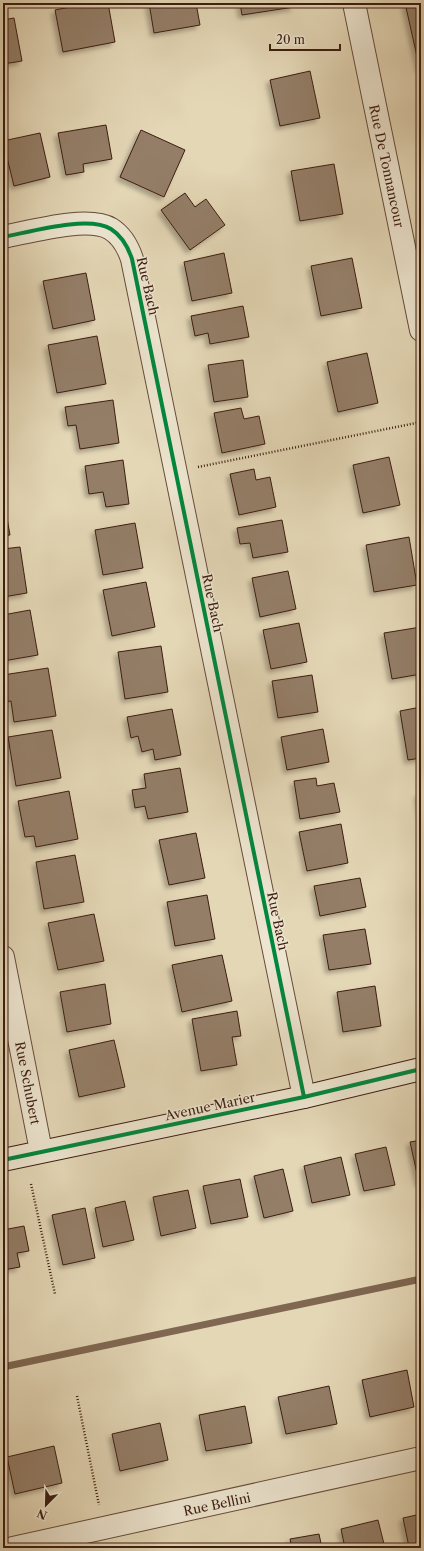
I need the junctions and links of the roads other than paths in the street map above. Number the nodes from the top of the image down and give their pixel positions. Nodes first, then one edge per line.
1 (354, 3) edge
2 (3, 238) edge
3 (421, 330) edge
4 (3, 957) edge
5 (421, 1069) edge
6 (304, 1097) junction
7 (41, 1152) junction
8 (3, 1160) edge
9 (421, 1458) edge
10 (12, 1548) edge

1 - 3 street, Rue De Tonnancour
2 - 6 street, Rue Bach
4 - 7 street, Rue Schubert
5 - 6 street, Avenue Marier
6 - 7 street, Avenue Marier
7 - 8 street, Avenue Marier
9 - 10 street, Rue Bellini

